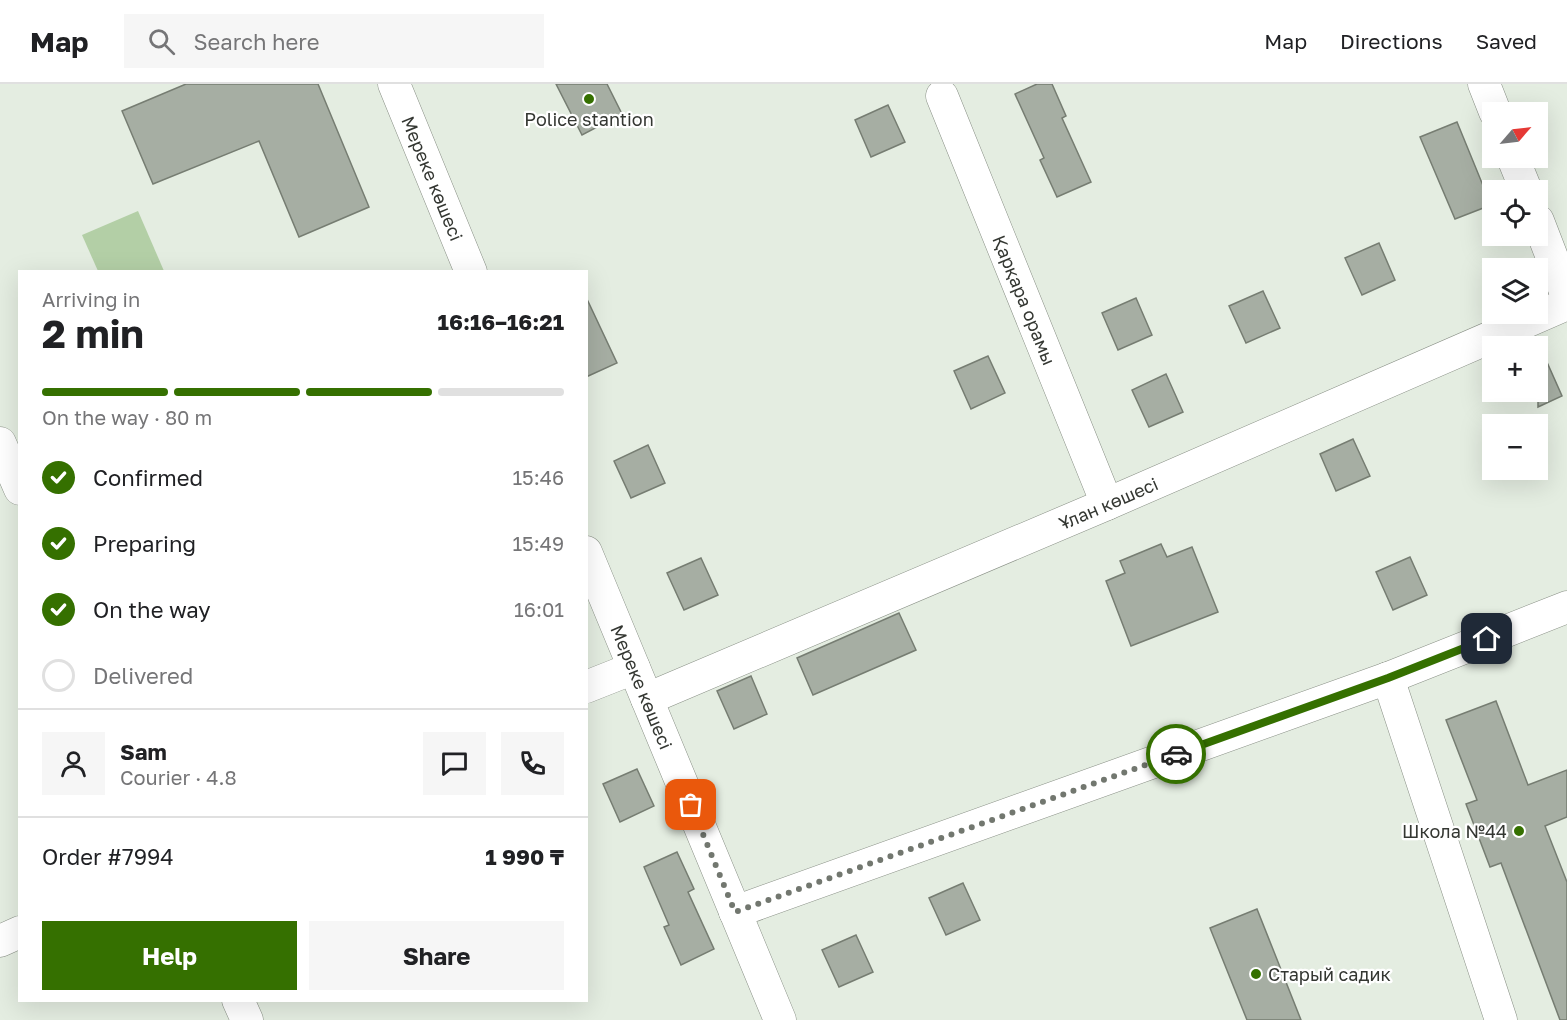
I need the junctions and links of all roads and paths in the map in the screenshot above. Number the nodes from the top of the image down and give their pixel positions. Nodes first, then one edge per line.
1 (394, 84) edge
2 (1484, 84) edge
3 (942, 96) dead end
4 (1491, 102) edge
5 (1548, 246) edge
6 (470, 270) edge
7 (1567, 296) edge
8 (1567, 304) edge
9 (0, 443) edge
10 (18, 484) edge
11 (1107, 504) junction
12 (588, 557) edge
13 (1567, 607) edge
14 (634, 668) junction
15 (1388, 678) junction
16 (588, 686) edge
17 (647, 699) junction
18 (735, 912) junction
19 (18, 933) edge
20 (0, 941) edge
21 (239, 1002) edge
22 (247, 1020) edge
23 (780, 1020) edge
24 (1501, 1020) edge

1 - 6 street, Мереке көшесі
2 - 4 street
3 - 11 street, Қарқара орамы
5 - 7 street
8 - 11 street, Ұлан көшесі
9 - 10 street
11 - 17 street, Ұлан көшесі
12 - 14 street, Мереке көшесі
13 - 15 street
14 - 16 street
14 - 17 street, Мереке көшесі
15 - 18 street
15 - 24 street
17 - 18 street, Мереке көшесі
18 - 23 street, Мереке көшесі
19 - 20 street
21 - 22 street

